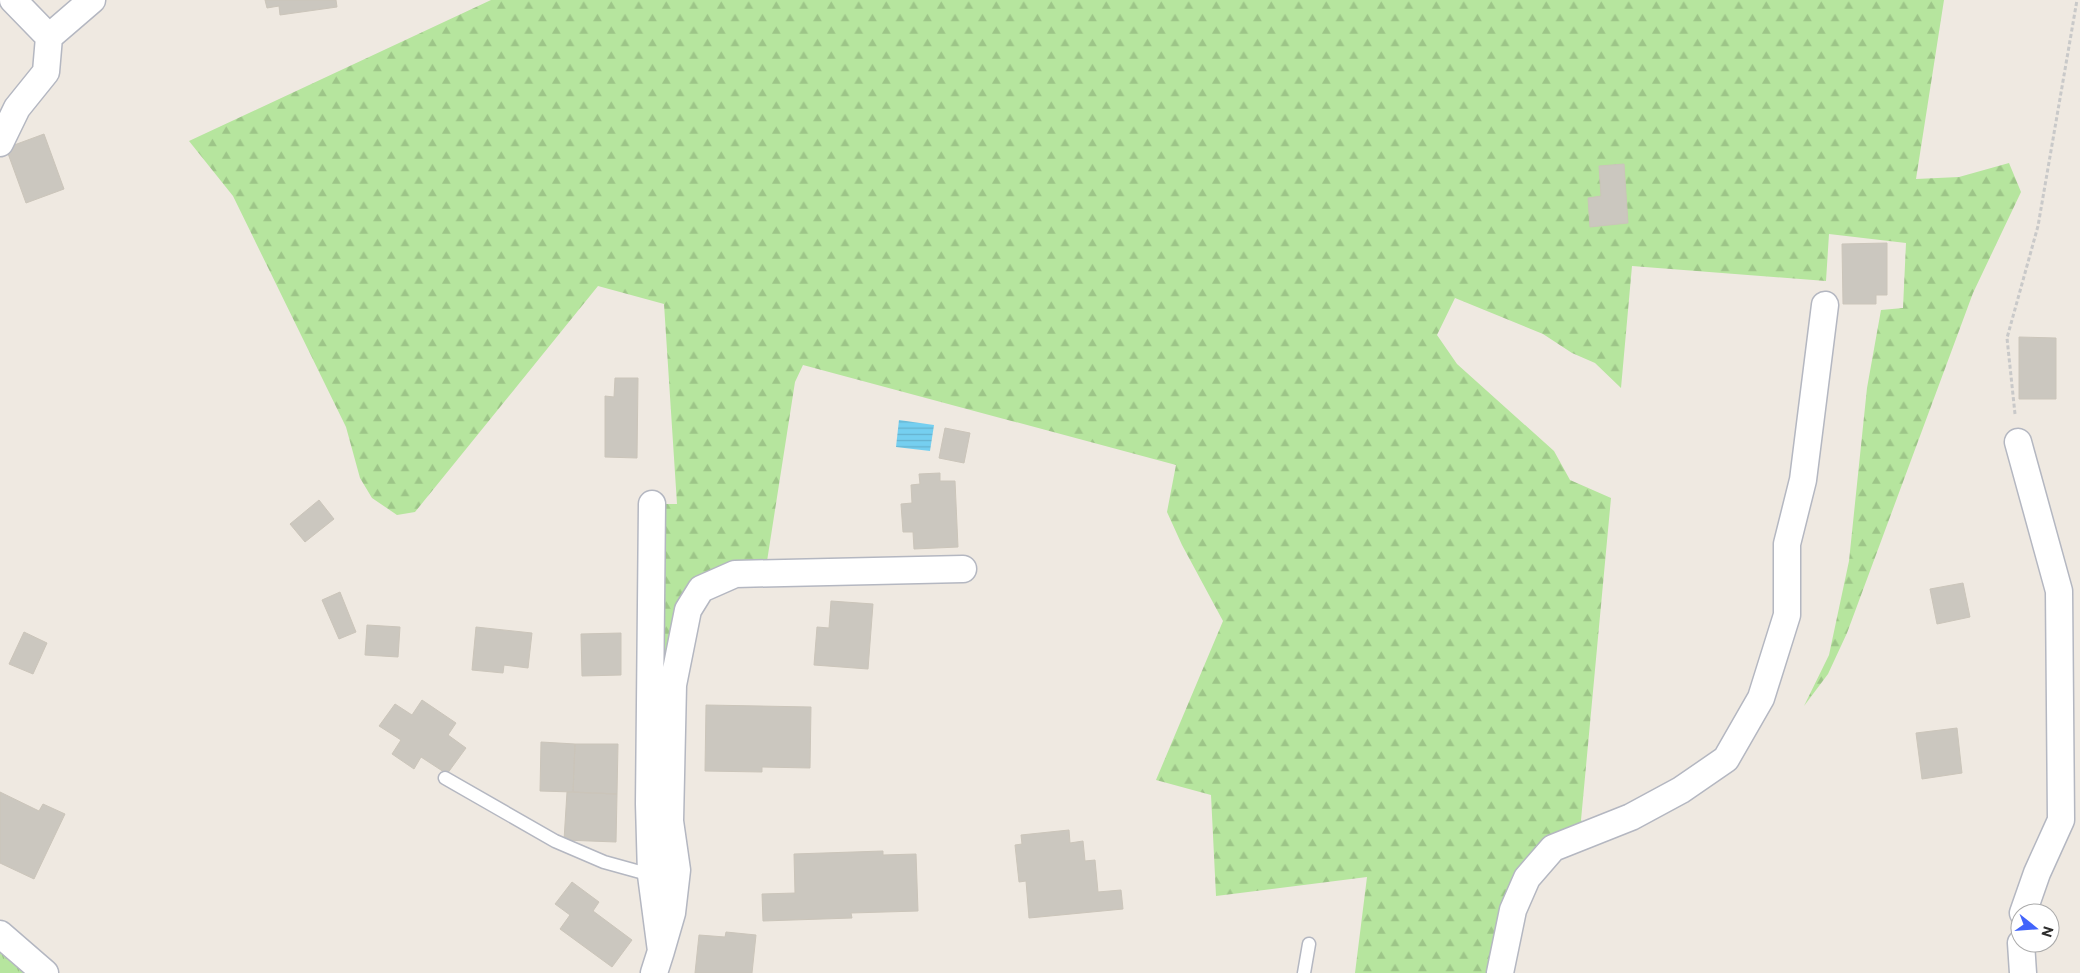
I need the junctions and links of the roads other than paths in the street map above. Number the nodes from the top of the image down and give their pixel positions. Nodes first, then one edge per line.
1 (13, 0) edge
2 (92, 0) edge
3 (49, 37) junction
4 (0, 143) edge
5 (1824, 305) dead end
6 (2018, 442) road end
7 (652, 504) dead end
8 (963, 569) dead end
9 (445, 778) dead end
10 (651, 875) junction
11 (2026, 903) edge
12 (0, 934) edge
13 (1309, 944) dead end
14 (2022, 953) edge
15 (657, 962) edge
16 (45, 973) edge
17 (1304, 973) edge
18 (1500, 973) edge
19 (2023, 973) edge

1 - 3 street
2 - 3 street
3 - 4 street
5 - 18 street
6 - 11 street
7 - 10 street
8 - 15 street
9 - 10 lane
10 - 15 street
12 - 16 street
13 - 17 lane
14 - 19 street

